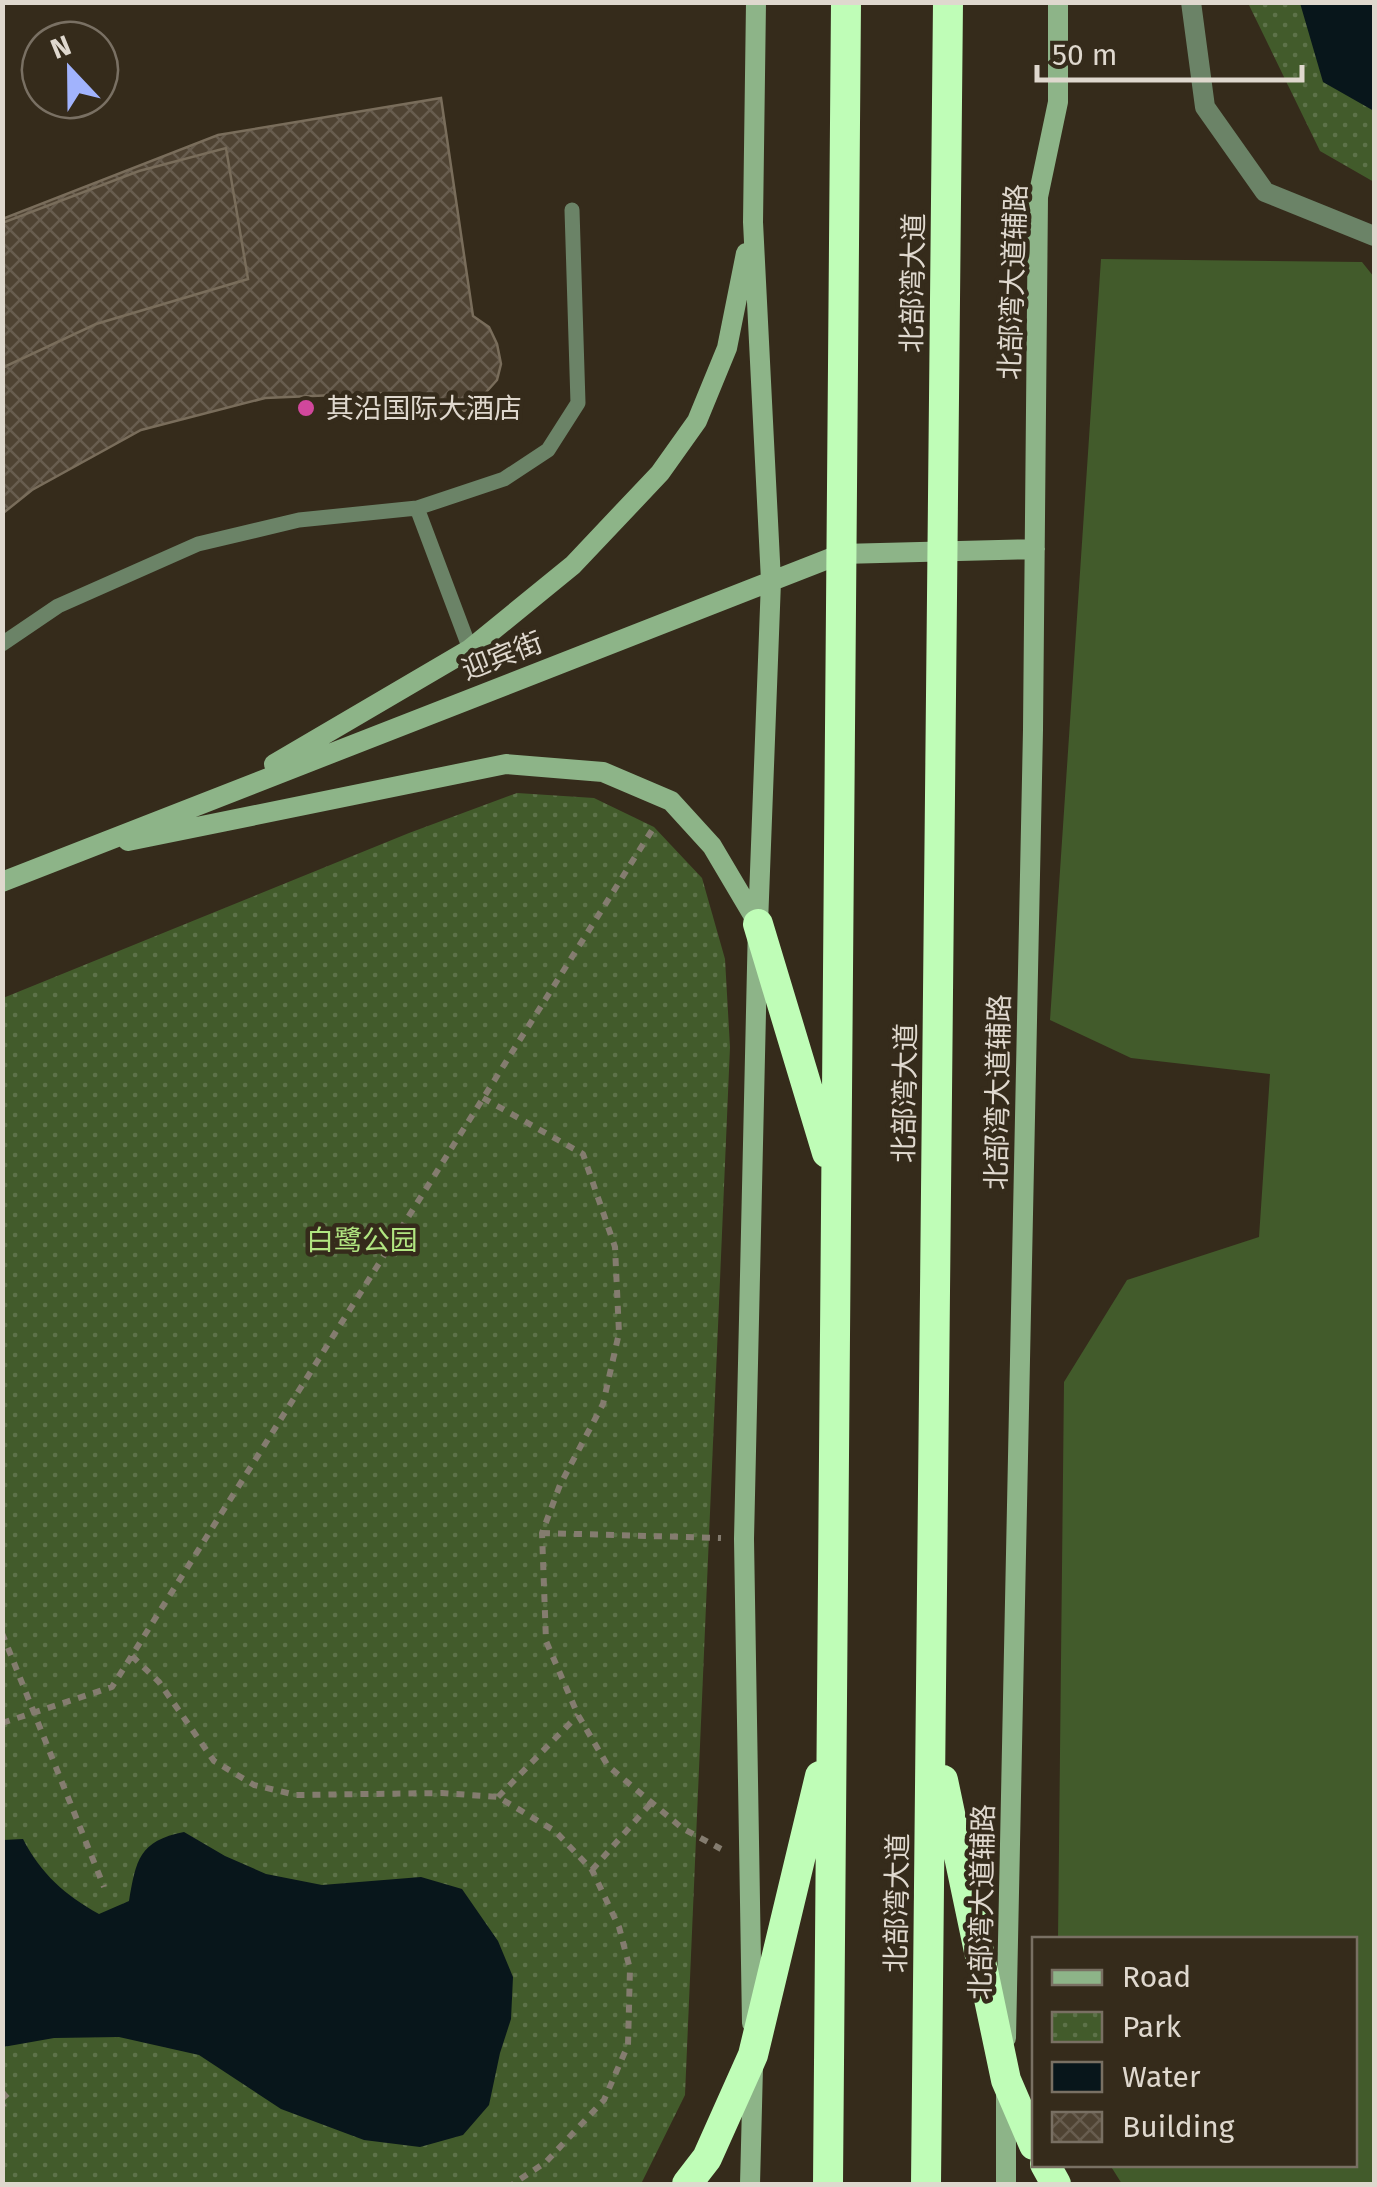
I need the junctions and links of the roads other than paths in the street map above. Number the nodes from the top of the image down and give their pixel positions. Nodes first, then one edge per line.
1 (756, 2) edge
2 (846, 2) edge
3 (948, 2) edge
4 (1058, 2) edge
5 (1191, 2) edge
6 (572, 210) dead end
7 (753, 222) junction
8 (1374, 236) edge
9 (416, 508) junction
10 (1035, 549) junction
11 (943, 551) junction
12 (841, 554) junction
13 (771, 581) junction
14 (2, 644) edge
15 (470, 649) junction
16 (220, 795) junction
17 (72, 853) junction
18 (2, 882) edge
19 (758, 924) junction
20 (836, 1184) junction
21 (931, 1723) junction
22 (832, 1724) junction
23 (753, 2055) junction
24 (1006, 2080) junction
25 (1032, 2141) edge
26 (688, 2184) edge
27 (750, 2184) edge
28 (828, 2184) edge
29 (926, 2184) edge
30 (1006, 2184) edge

1 - 7 main road
2 - 12 highway
3 - 11 highway, 北部湾大道
4 - 10 main road, 北部湾大道辅路
5 - 8 street
6 - 9 lane
7 - 13 main road
7 - 15 main road
9 - 14 lane
9 - 15 lane
10 - 11 main road, 迎宾街
10 - 24 main road, 北部湾大道辅路
11 - 12 main road, 迎宾街
11 - 21 highway, 北部湾大道
12 - 13 main road, 迎宾街
12 - 20 highway
13 - 16 main road, 迎宾街
13 - 19 main road
15 - 16 main road
16 - 17 main road, 迎宾街
17 - 18 main road, 迎宾街
17 - 19 main road
19 - 20 highway
19 - 23 main road
20 - 22 highway
21 - 24 highway
21 - 29 highway, 北部湾大道
22 - 23 highway
22 - 28 highway
23 - 26 highway
23 - 27 main road
24 - 25 highway
24 - 30 main road, 北部湾大道辅路

